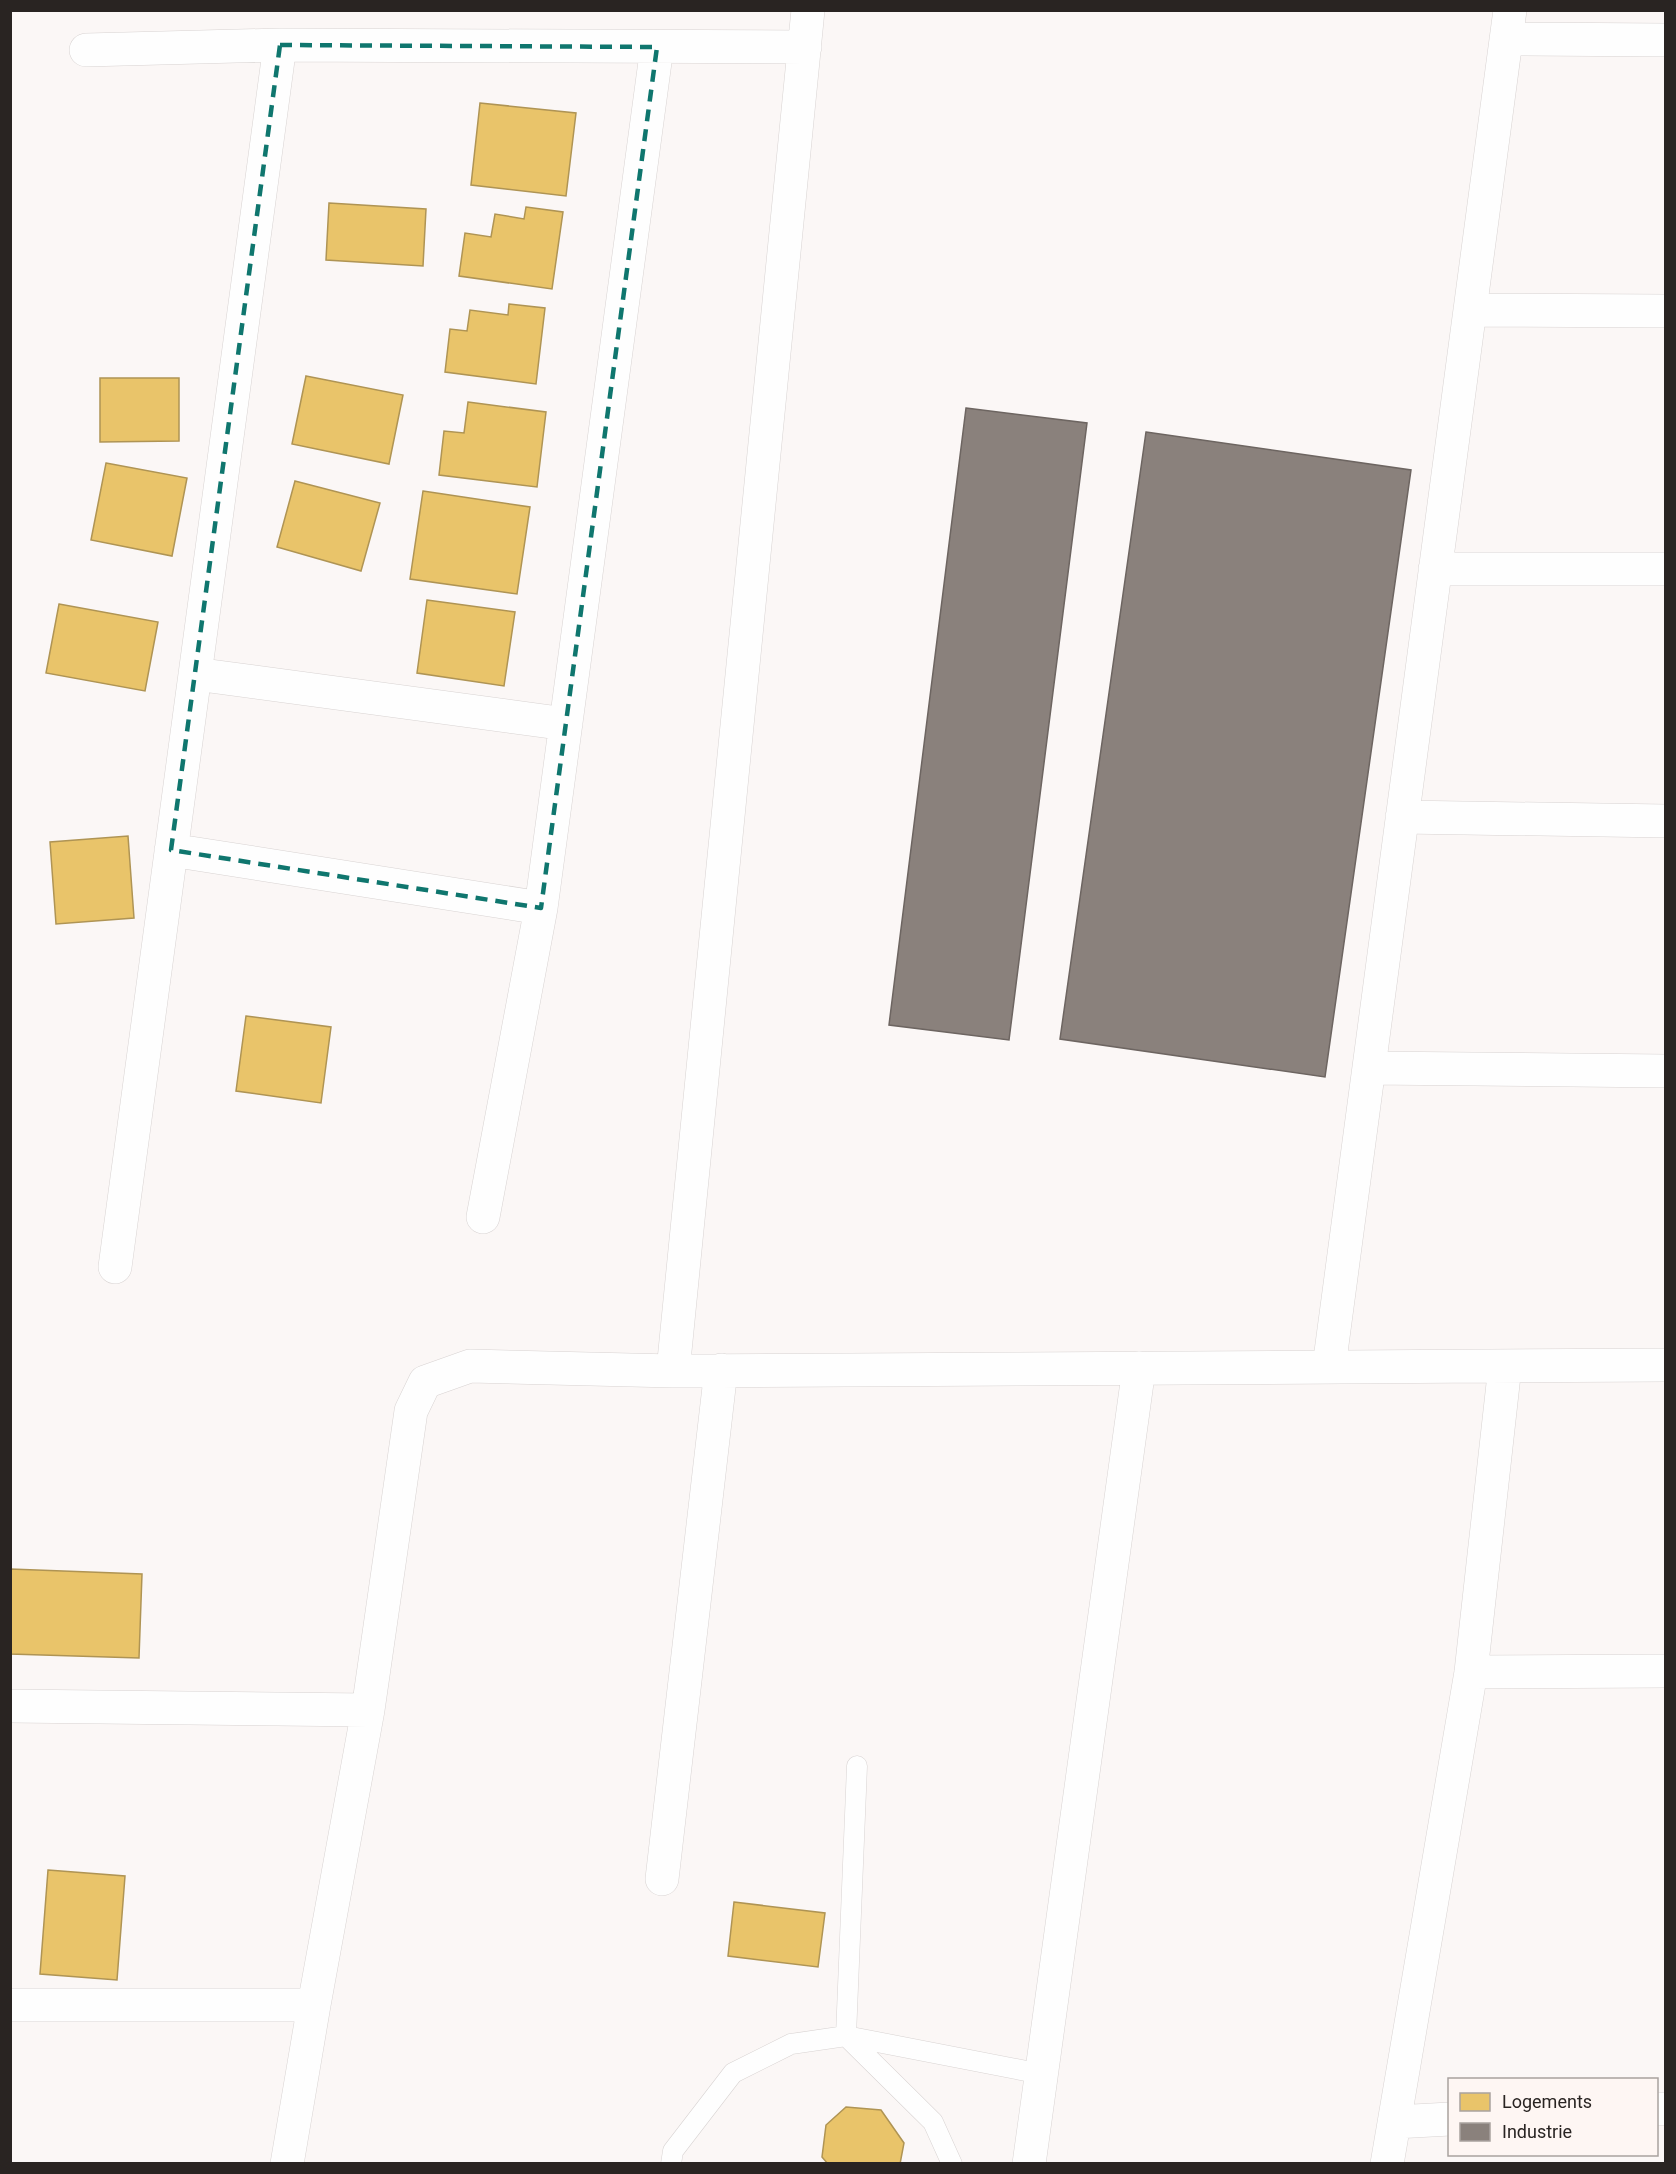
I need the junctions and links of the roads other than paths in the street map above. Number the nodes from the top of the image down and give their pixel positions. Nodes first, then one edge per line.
1 (808, 10) edge
2 (1508, 25) edge
3 (1665, 40) edge
4 (280, 45) junction
5 (657, 47) junction
6 (805, 47) junction
7 (86, 50) dead end
8 (1470, 310) junction
9 (1665, 311) edge
10 (1435, 569) junction
11 (1665, 569) edge
12 (195, 674) junction
13 (566, 724) junction
14 (1402, 817) junction
15 (1665, 821) edge
16 (171, 850) junction
17 (541, 908) junction
18 (1369, 1068) junction
19 (1665, 1071) edge
20 (483, 1217) dead end
21 (115, 1267) dead end
22 (1665, 1365) edge
23 (1505, 1366) junction
24 (1329, 1367) junction
25 (1138, 1368) junction
26 (721, 1370) junction
27 (673, 1371) junction
28 (1665, 1671) edge
29 (1471, 1672) junction
30 (10, 1706) edge
31 (368, 1710) junction
32 (857, 1766) dead end
33 (662, 1879) dead end
34 (10, 2005) edge
35 (314, 2005) junction
36 (846, 2036) junction
37 (1042, 2074) junction
38 (1448, 2120) edge
39 (1395, 2122) junction
40 (287, 2163) edge
41 (671, 2163) edge
42 (952, 2163) edge
43 (1029, 2163) edge
44 (1387, 2163) edge

1 - 6 street
2 - 3 street
2 - 8 street
4 - 5 street
4 - 7 street
4 - 12 street
5 - 6 street
5 - 13 street
6 - 27 street
8 - 9 street
8 - 10 street
10 - 11 street
10 - 14 street
12 - 13 street
12 - 16 street
13 - 17 street
14 - 15 street
14 - 18 street
16 - 17 street
16 - 21 street
17 - 20 street
18 - 19 street
18 - 24 street
22 - 23 street
23 - 24 street
23 - 29 street
24 - 25 street
25 - 26 street
25 - 37 street
26 - 27 street
26 - 33 street
27 - 31 street
28 - 29 street
29 - 39 street
30 - 31 street
31 - 35 street
32 - 36 lane
34 - 35 street
35 - 40 street
36 - 37 lane
36 - 41 lane
36 - 42 lane
37 - 43 street
38 - 39 street
39 - 44 street

